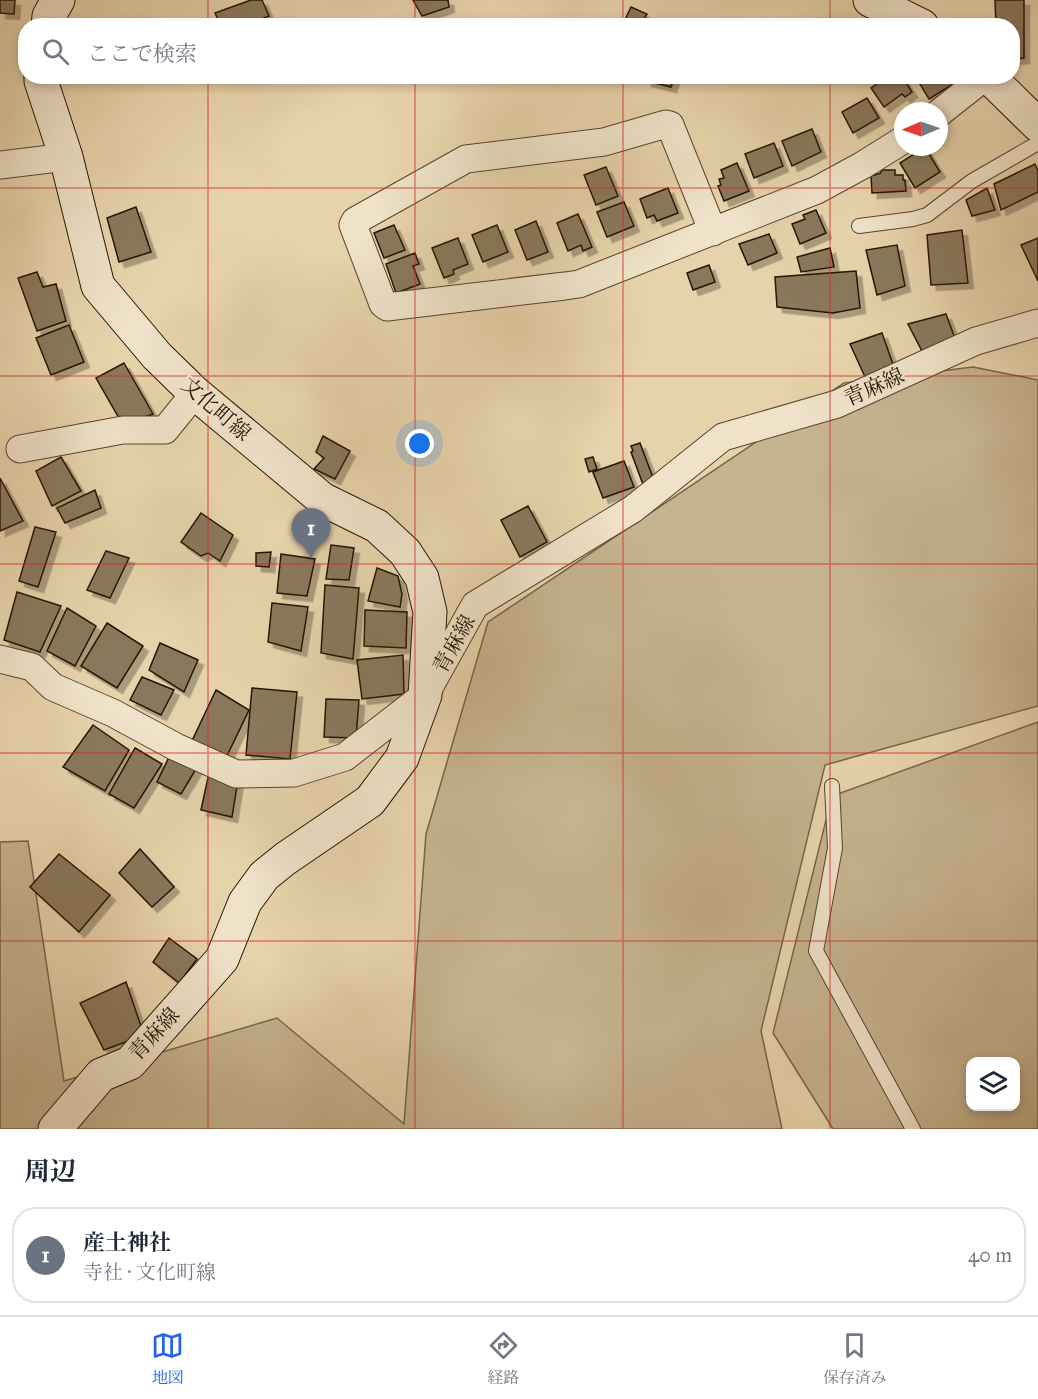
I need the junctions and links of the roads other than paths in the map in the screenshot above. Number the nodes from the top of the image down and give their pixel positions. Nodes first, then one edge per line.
1 (58, 0) edge
2 (870, 0) edge
3 (49, 18) edge
4 (906, 18) edge
5 (42, 84) edge
6 (977, 84) edge
7 (995, 84) edge
8 (948, 106) edge
9 (1038, 125) edge
10 (1038, 144) edge
11 (894, 146) edge
12 (66, 157) junction
13 (0, 165) edge
14 (859, 226) dead end
15 (713, 232) junction
16 (1038, 323) edge
17 (195, 393) junction
18 (20, 449) dead end
19 (0, 659) edge
20 (425, 695) junction
21 (832, 786) dead end
22 (55, 1129) edge
23 (914, 1129) edge

1 - 3 street
2 - 4 street
5 - 12 street, 文化町線
6 - 8 street
7 - 9 street
10 - 14 lane
11 - 15 street
12 - 13 street
12 - 17 street, 文化町線
15 - 15 street
16 - 20 street, 青麻線
17 - 18 street
17 - 20 street, 文化町線
19 - 20 street
20 - 22 street, 青麻線
21 - 23 lane

